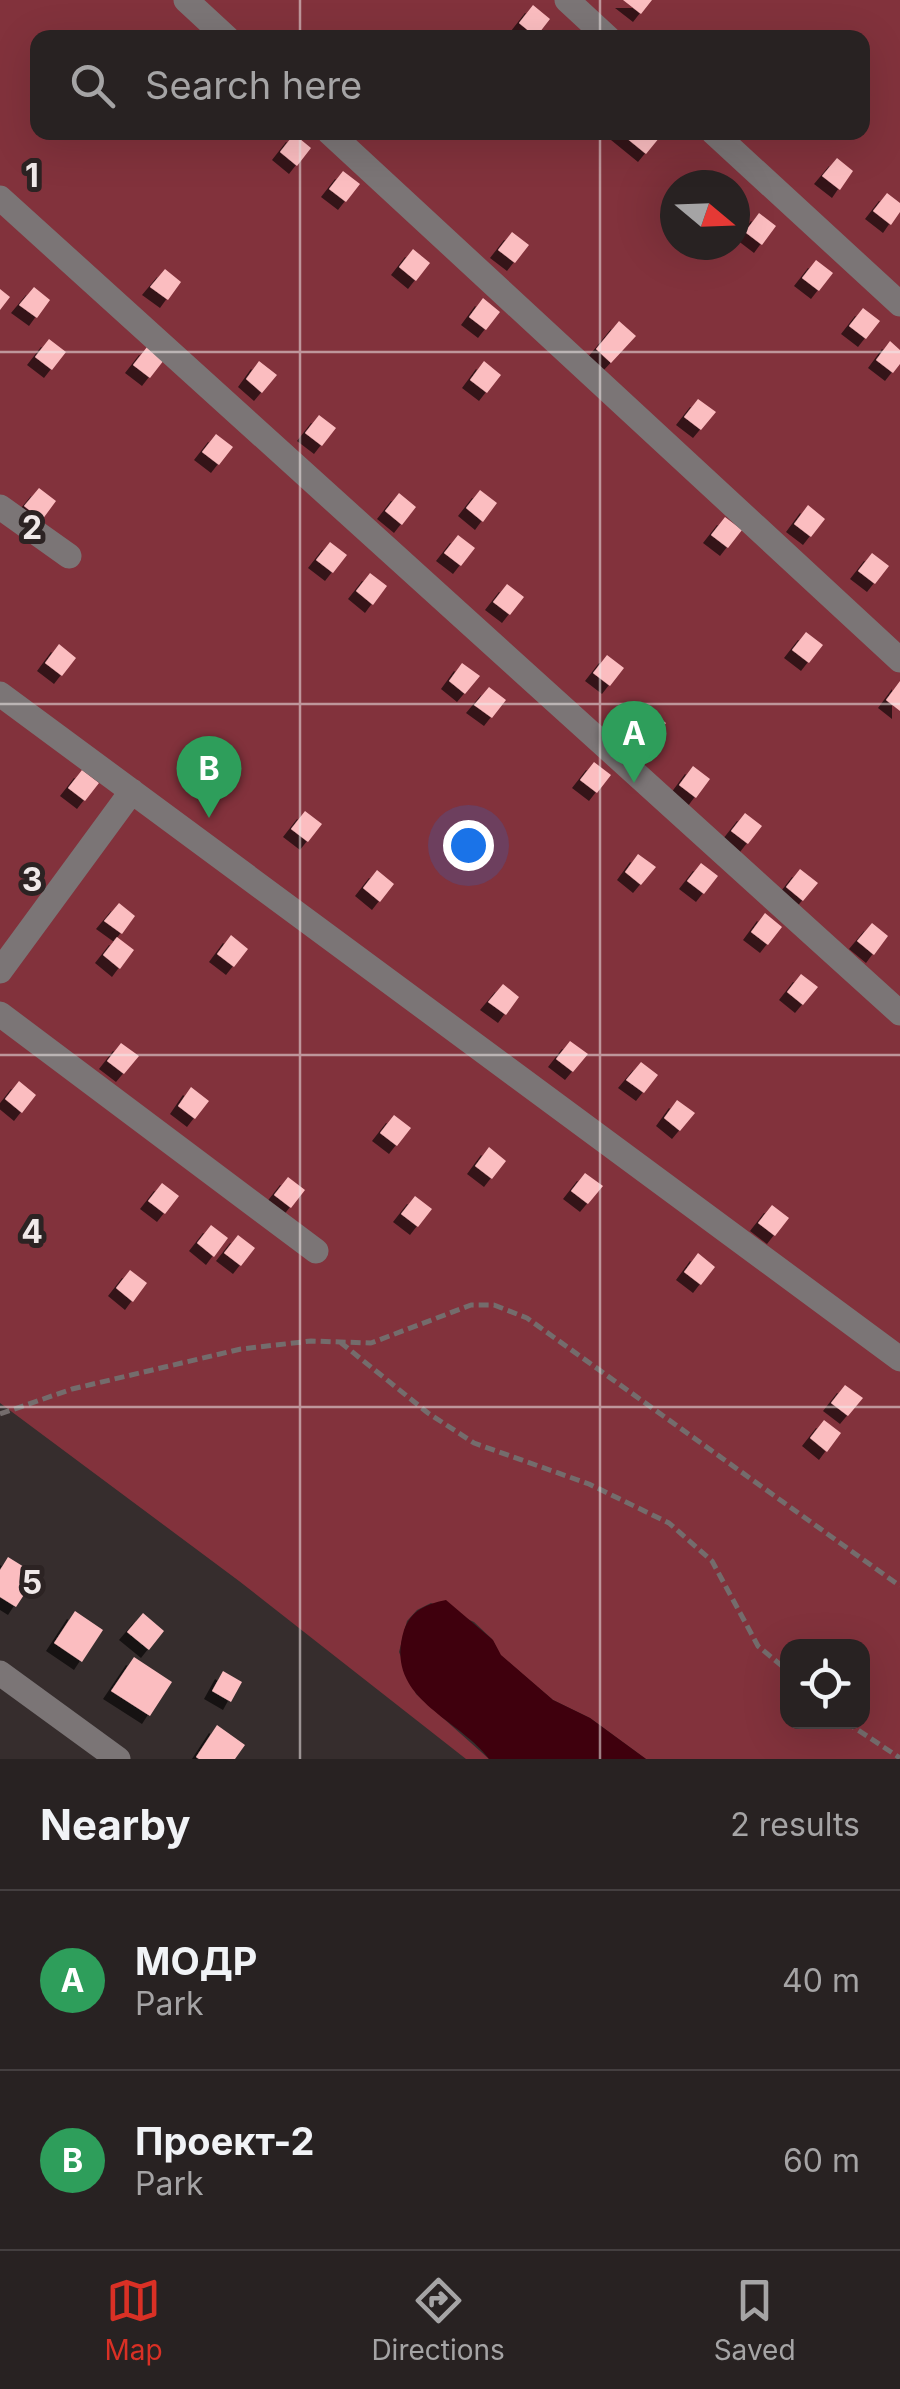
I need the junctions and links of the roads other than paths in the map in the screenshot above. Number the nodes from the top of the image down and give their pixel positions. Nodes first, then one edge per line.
1 (186, 0) edge
2 (568, 0) edge
3 (218, 30) edge
4 (600, 30) edge
5 (339, 140) edge
6 (721, 140) edge
7 (0, 198) edge
8 (900, 304) edge
9 (0, 507) edge
10 (70, 556) dead end
11 (900, 660) edge
12 (0, 694) edge
13 (132, 791) junction
14 (0, 971) edge
15 (900, 1013) edge
16 (0, 1014) edge
17 (316, 1251) dead end
18 (900, 1359) edge
19 (0, 1673) edge
20 (118, 1759) edge

1 - 3 street
2 - 4 street
5 - 11 street
6 - 8 street
7 - 15 street
9 - 10 street
12 - 13 street
13 - 14 street
13 - 18 street
16 - 17 street
19 - 20 street

